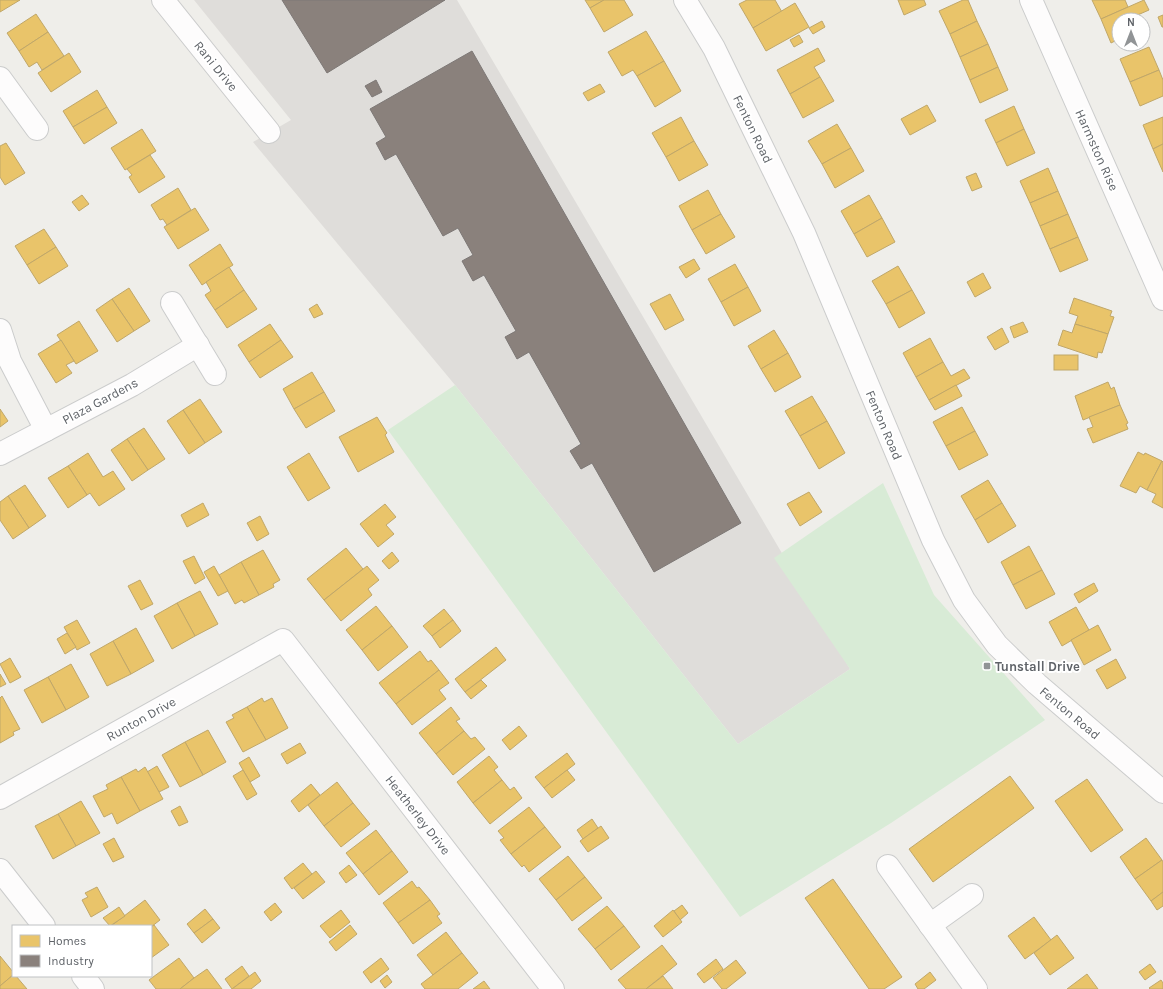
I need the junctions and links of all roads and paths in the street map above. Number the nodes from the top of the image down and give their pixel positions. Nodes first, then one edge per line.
1 (163, 0) edge
2 (685, 0) edge
3 (1031, 0) edge
4 (0, 78) edge
5 (7, 102) edge
6 (37, 129) dead end
7 (269, 132) dead end
8 (1163, 300) edge
9 (172, 303) dead end
10 (0, 330) edge
11 (198, 345) junction
12 (215, 374) dead end
13 (46, 430) junction
14 (0, 454) edge
15 (283, 640) joint
16 (1163, 792) edge
17 (0, 798) edge
18 (888, 866) dead end
19 (0, 870) edge
20 (972, 895) dead end
21 (43, 925) edge
22 (930, 925) junction
23 (84, 977) edge
24 (93, 989) edge
25 (553, 989) edge
26 (976, 989) edge

1 - 7 street, Rani Drive
2 - 16 street, Fenton Road
3 - 8 street, Harmston Rise
4 - 5 street
5 - 6 street
9 - 11 street
10 - 13 street
11 - 12 street
11 - 13 street, Plaza Gardens
13 - 14 street, Plaza Gardens
15 - 17 street, Runton Drive
15 - 25 street, Heatherley Drive
18 - 22 street
19 - 21 street
20 - 22 street
22 - 26 street
23 - 24 street

